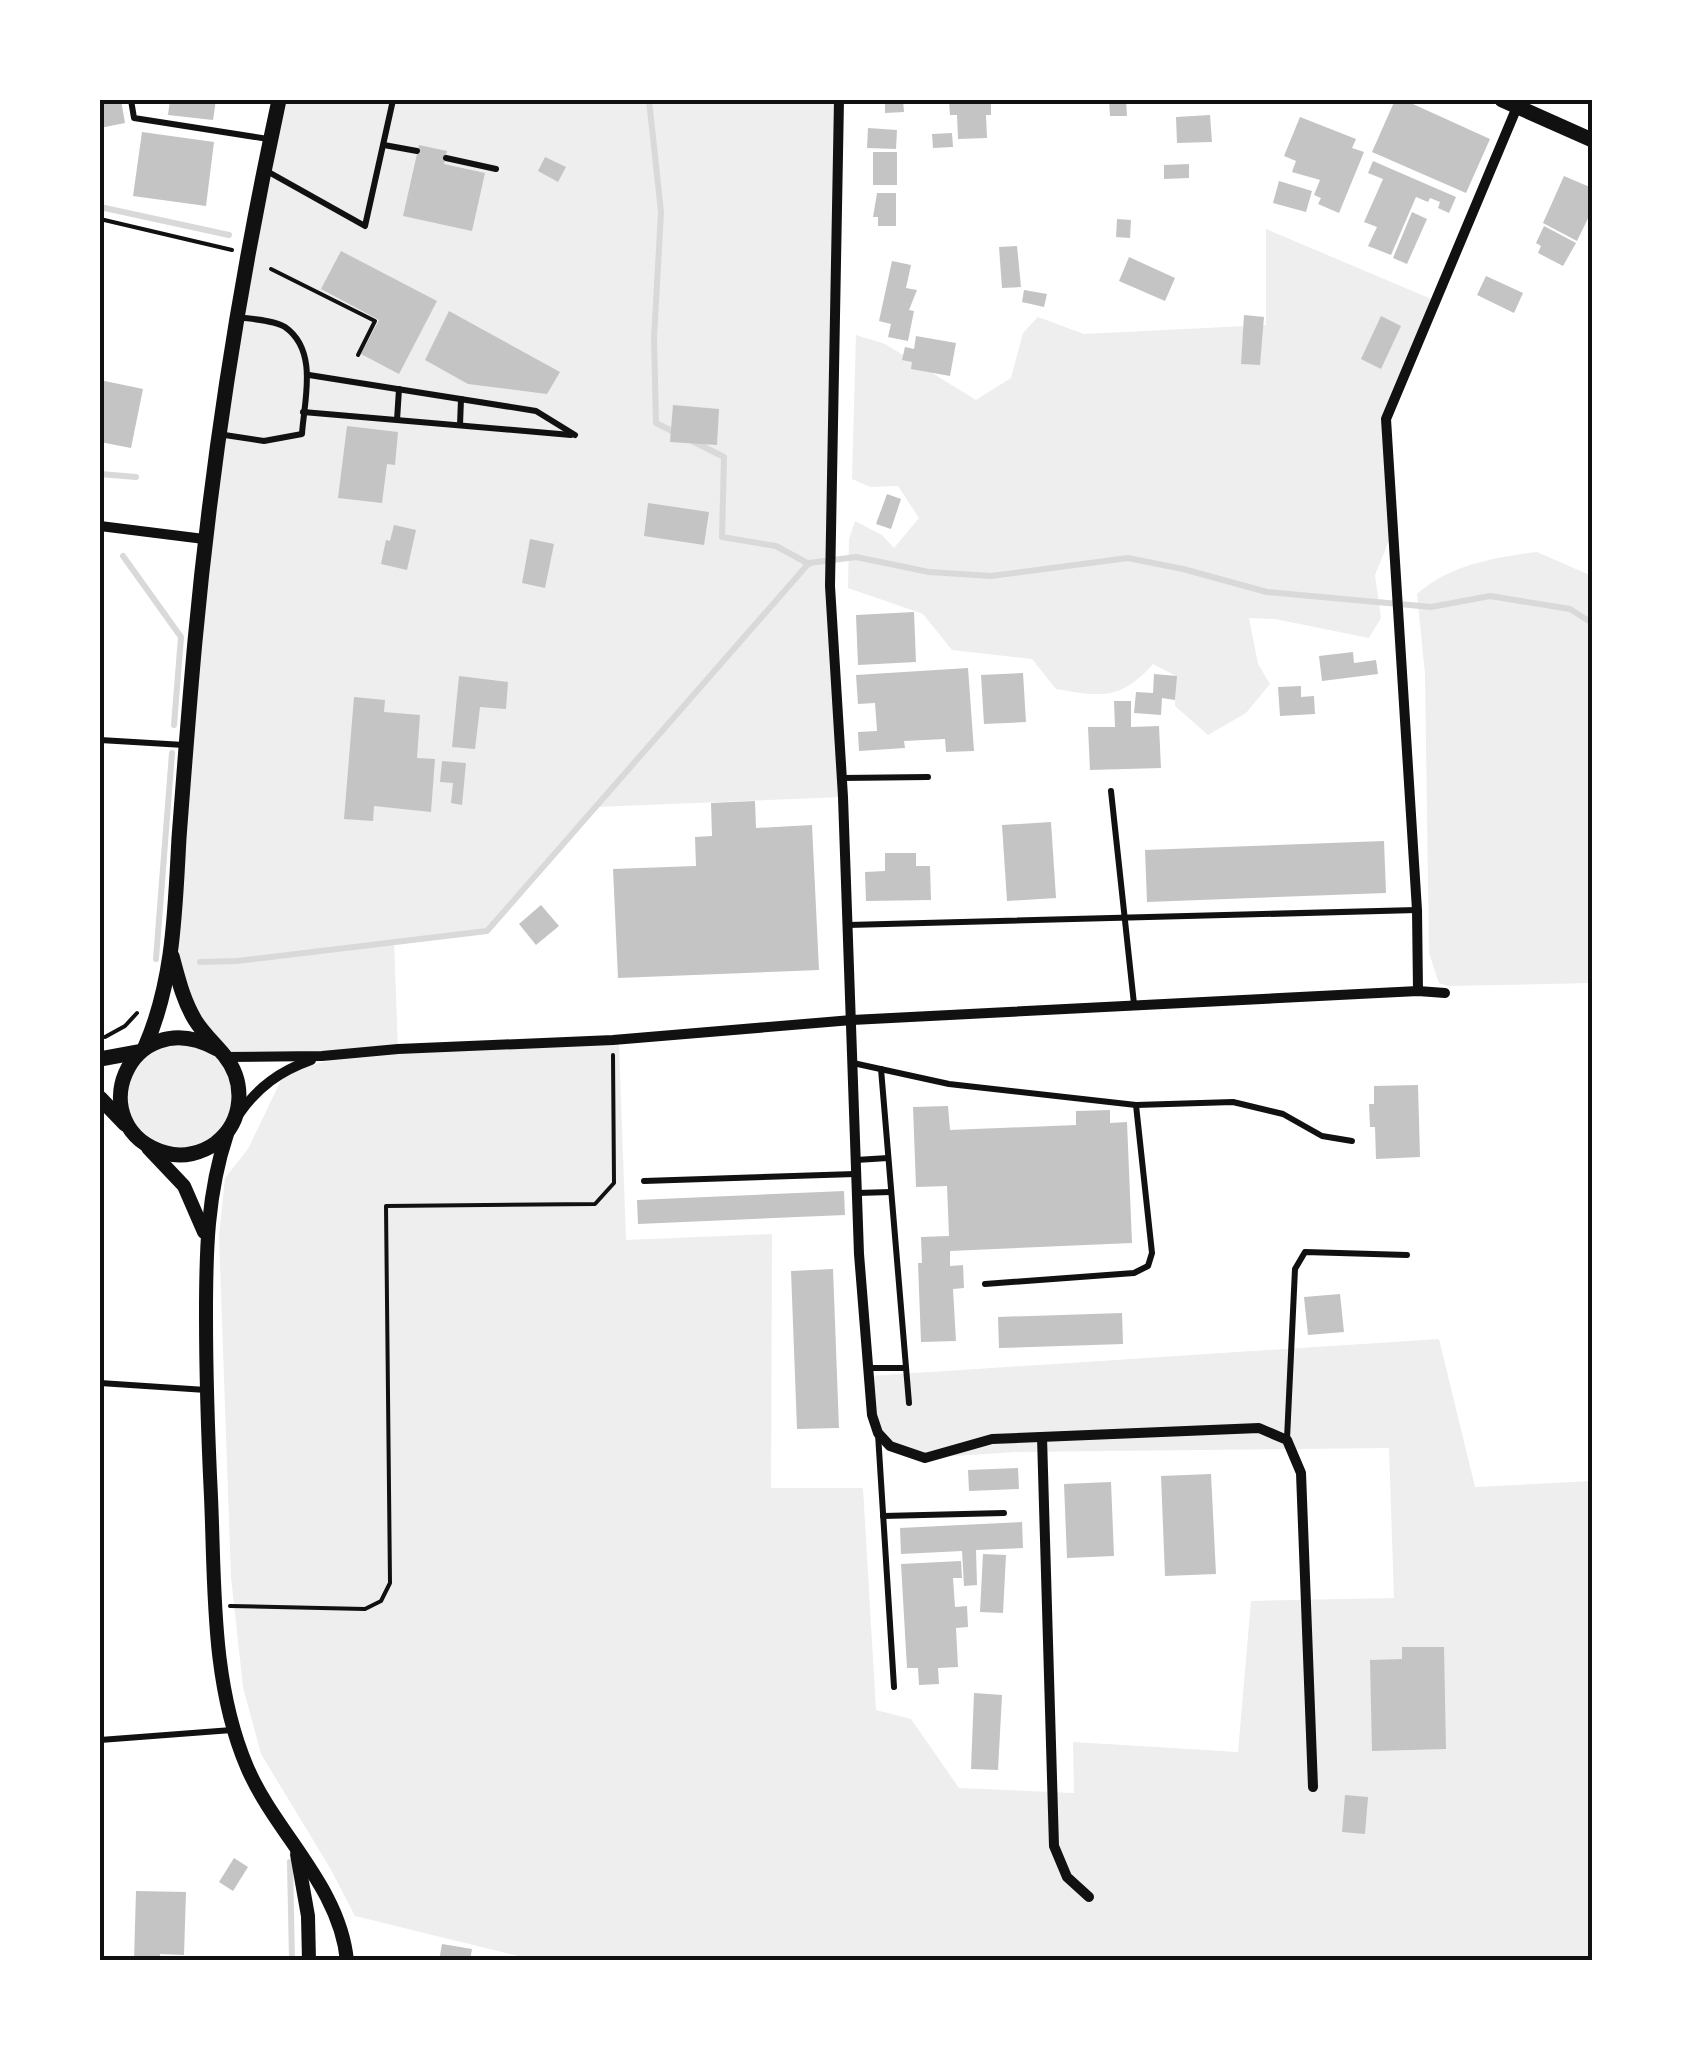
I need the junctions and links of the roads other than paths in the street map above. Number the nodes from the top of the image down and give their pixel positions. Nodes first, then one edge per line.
1 (131, 100) edge
2 (279, 100) edge
3 (393, 100) edge
4 (840, 100) edge
5 (1510, 104) edge
6 (270, 140) junction
7 (1592, 140) edge
8 (384, 145) junction
9 (417, 151) dead end
10 (446, 158) dead end
11 (264, 169) junction
12 (496, 169) dead end
13 (236, 316) junction
14 (308, 375) junction
15 (399, 389) junction
16 (461, 399) junction
17 (303, 412) junction
18 (397, 420) junction
19 (460, 425) junction
20 (217, 434) junction
21 (100, 526) edge
22 (204, 540) junction
23 (100, 740) edge
24 (186, 745) junction
25 (928, 777) dead end
26 (842, 778) junction
27 (1111, 791) dead end
28 (1417, 910) junction
29 (1124, 918) junction
30 (848, 925) junction
31 (172, 954) junction
32 (1418, 991) junction
33 (1445, 993) dead end
34 (1134, 1006) junction
35 (852, 1020) junction
36 (142, 1050) junction
37 (221, 1053) junction
38 (322, 1056) junction
39 (100, 1059) edge
40 (853, 1063) junction
41 (881, 1069) junction
42 (100, 1098) edge
43 (1136, 1105) junction
44 (231, 1128) junction
45 (140, 1140) junction
46 (1352, 1141) dead end
47 (888, 1158) junction
48 (856, 1160) junction
49 (856, 1174) junction
50 (644, 1181) dead end
51 (891, 1192) junction
52 (857, 1193) junction
53 (206, 1238) junction
54 (1408, 1255) dead end
55 (985, 1284) dead end
56 (868, 1368) junction
57 (906, 1368) junction
58 (100, 1383) edge
59 (206, 1390) junction
60 (909, 1403) dead end
61 (878, 1433) junction
62 (1042, 1437) junction
63 (1287, 1440) junction
64 (1004, 1513) dead end
65 (884, 1516) junction
66 (894, 1687) dead end
67 (233, 1730) junction
68 (100, 1740) edge
69 (1312, 1787) dead end
70 (295, 1843) junction
71 (1089, 1897) dead end
72 (308, 1961) edge
73 (347, 1961) edge

1 - 6 lane
2 - 6 main road
3 - 8 lane
4 - 26 street
5 - 7 main road
5 - 28 street
6 - 11 main road
8 - 9 lane
8 - 11 lane
10 - 12 lane
11 - 13 main road
13 - 14 lane
13 - 20 main road
14 - 15 lane
14 - 17 lane
15 - 16 lane
15 - 18 lane
16 - 19 lane
16 - 19 lane
17 - 18 lane
17 - 20 lane
18 - 19 lane
20 - 22 main road
21 - 22 street
22 - 24 main road
23 - 24 lane
24 - 31 main road
25 - 26 lane
26 - 30 street
27 - 29 lane
28 - 29 lane
28 - 32 street
29 - 30 lane
29 - 34 lane
30 - 35 street
31 - 36 main road
31 - 37 main road
32 - 33 street
32 - 34 street
34 - 35 street
35 - 38 street
35 - 40 street
36 - 37 main road
36 - 39 main road
36 - 45 main road
37 - 38 street
37 - 44 main road
38 - 44 street
40 - 41 lane
40 - 48 street
41 - 43 lane
41 - 47 lane
42 - 45 main road
43 - 46 lane
43 - 55 lane
44 - 45 main road
44 - 53 street
45 - 53 street
47 - 48 lane
47 - 51 lane
48 - 49 street
49 - 50 lane
49 - 52 street
51 - 52 lane
51 - 57 lane
52 - 56 street
53 - 59 street
54 - 63 lane
56 - 57 lane
56 - 61 street
57 - 60 lane
58 - 59 lane
59 - 67 street
61 - 62 street
61 - 65 lane
62 - 63 street
62 - 71 street
63 - 69 street
64 - 65 lane
65 - 66 lane
67 - 68 lane
67 - 70 street
70 - 72 street
70 - 73 street

